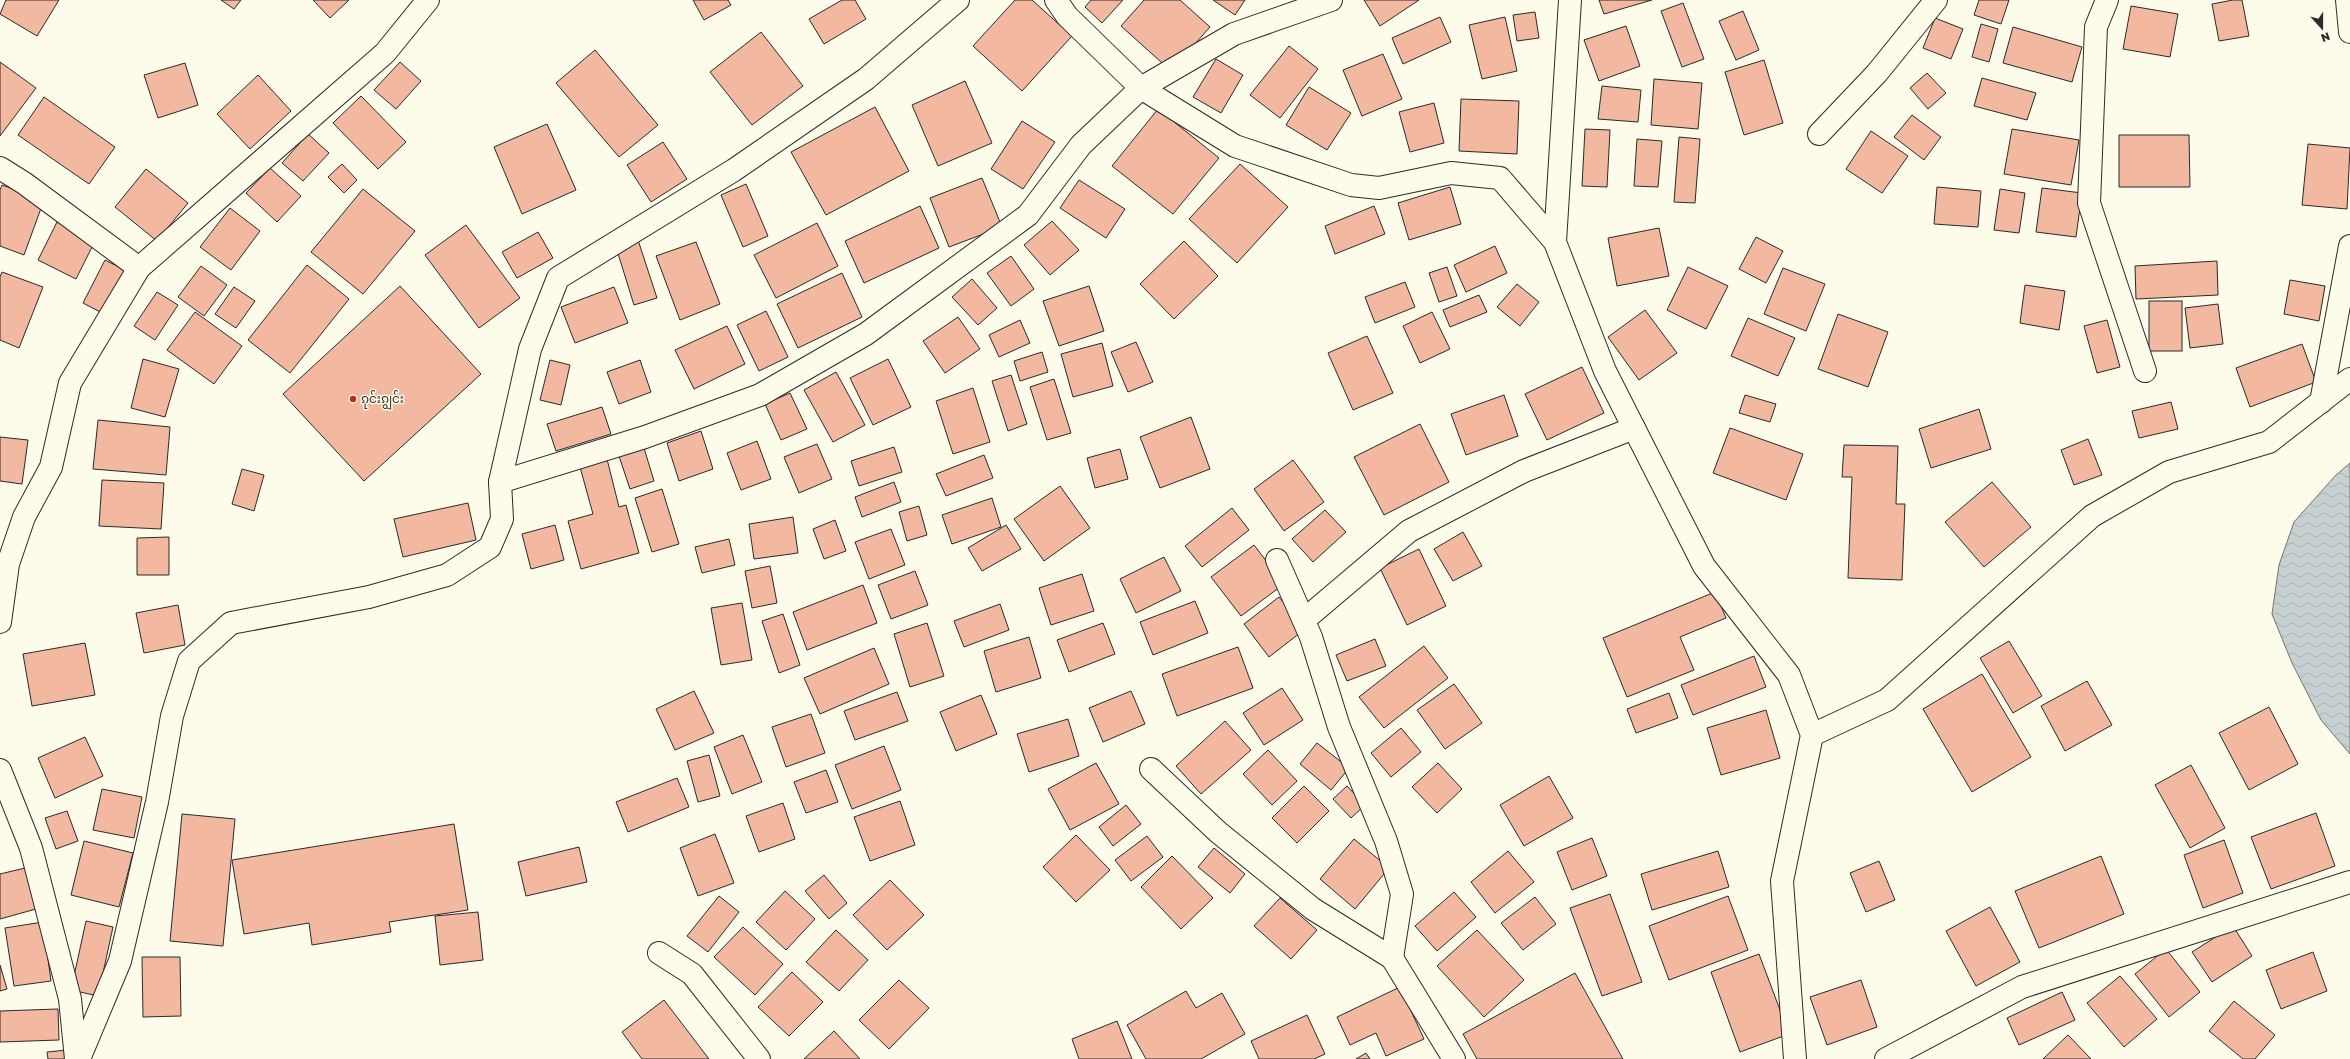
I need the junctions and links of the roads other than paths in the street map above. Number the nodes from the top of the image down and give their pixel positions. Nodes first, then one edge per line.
1 (958, 0) edge
2 (1056, 0) edge
3 (1331, 0) edge
4 (1570, 0) edge
5 (1936, 0) edge
6 (2107, 0) edge
7 (2347, 0) edge
8 (425, 1) edge
9 (2350, 32) edge
10 (1141, 88) junction
11 (1819, 134) dead end
12 (0, 168) edge
13 (1555, 242) junction
14 (2350, 246) edge
15 (139, 268) junction
16 (2145, 371) dead end
17 (2350, 379) edge
18 (2321, 402) junction
19 (1634, 428) junction
20 (500, 482) junction
21 (1277, 560) dead end
22 (1304, 620) junction
23 (0, 622) edge
24 (1812, 735) junction
25 (1151, 769) dead end
26 (0, 770) edge
27 (7, 810) edge
28 (2350, 882) edge
29 (659, 953) dead end
30 (1392, 958) junction
31 (76, 1059) edge
32 (79, 1059) edge
33 (759, 1059) edge
34 (1454, 1059) edge
35 (1795, 1059) edge
36 (1886, 1059) edge

1 - 20 street
2 - 10 street
3 - 10 street
4 - 13 street
5 - 11 street
6 - 16 street
7 - 9 street
8 - 15 street
10 - 13 street
10 - 20 street
12 - 15 street
13 - 19 street
14 - 18 street
15 - 23 street
17 - 18 street
18 - 24 street
19 - 22 street
19 - 24 street
20 - 32 street
21 - 22 street
22 - 30 street
24 - 35 street
25 - 30 street
26 - 27 street
27 - 31 street
28 - 36 street
29 - 33 street
30 - 34 street

